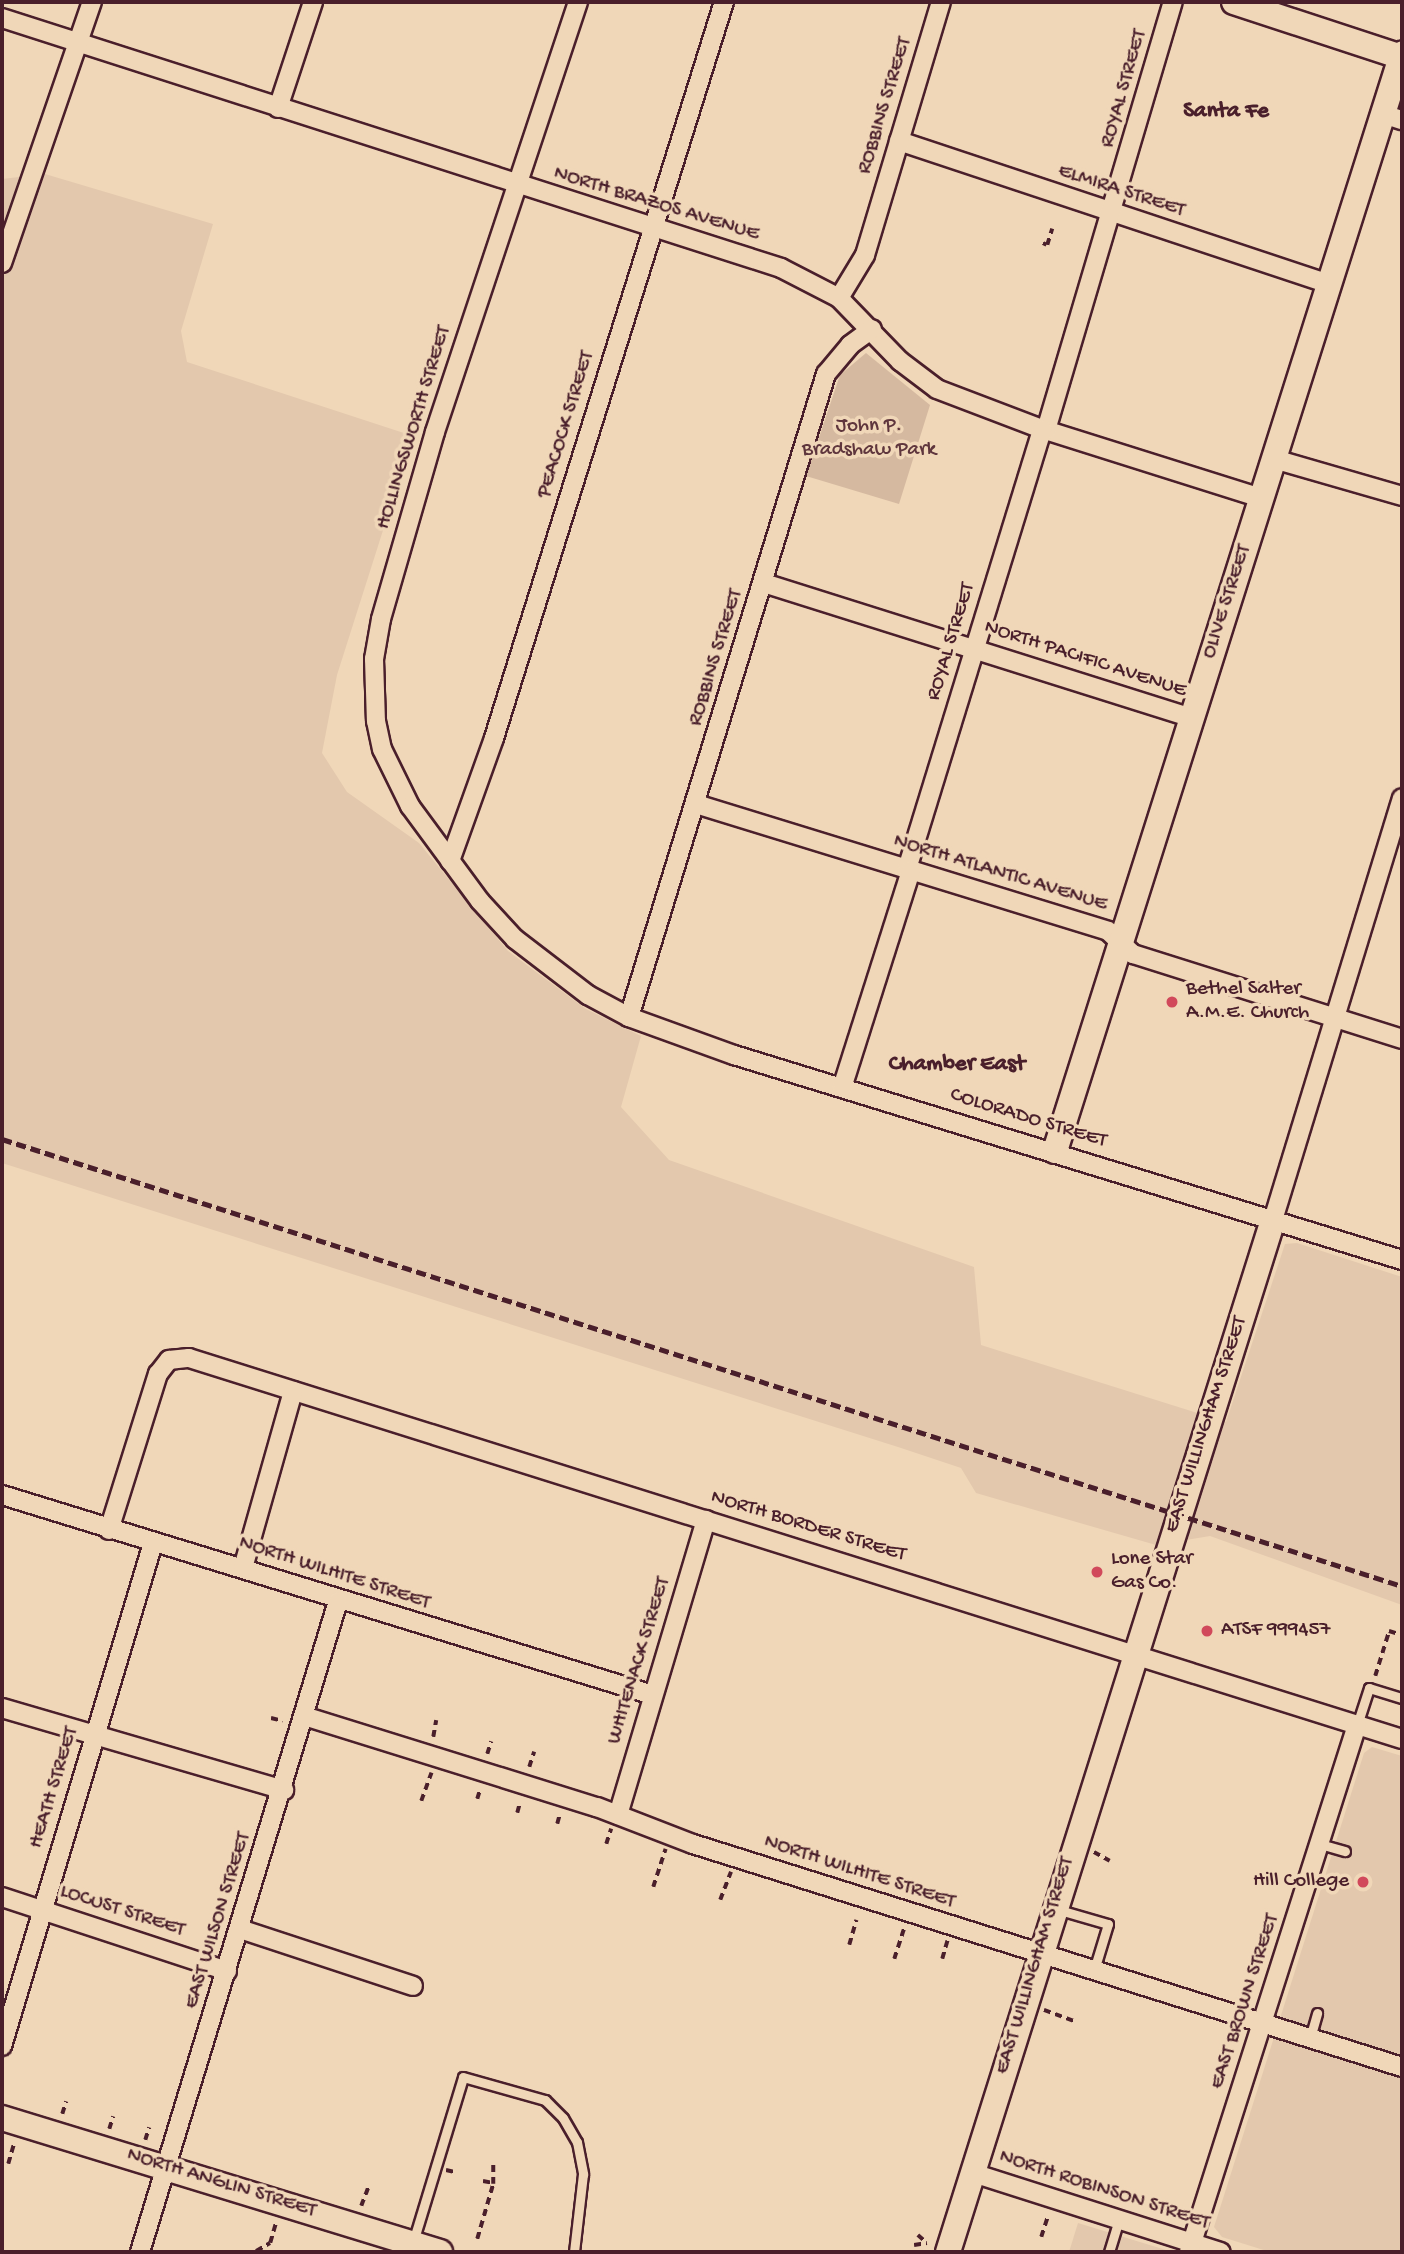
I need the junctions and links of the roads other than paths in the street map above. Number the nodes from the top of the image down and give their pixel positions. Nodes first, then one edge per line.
1 (92, 2) edge
2 (313, 2) edge
3 (578, 2) edge
4 (724, 2) edge
5 (941, 2) edge
6 (1173, 2) edge
7 (1234, 2) edge
8 (2, 18) edge
9 (80, 43) junction
10 (1402, 55) edge
11 (278, 108) junction
12 (1393, 117) edge
13 (899, 141) junction
14 (519, 186) junction
15 (1114, 214) junction
16 (654, 228) junction
17 (2, 263) edge
18 (1329, 285) junction
19 (839, 298) junction
20 (872, 328) junction
21 (1044, 430) junction
22 (1274, 458) junction
23 (1402, 496) edge
24 (1261, 498) junction
25 (764, 583) junction
26 (974, 648) junction
27 (1192, 718) junction
28 (1402, 798) edge
29 (696, 804) junction
30 (1396, 837) edge
31 (450, 861) junction
32 (909, 869) junction
33 (1121, 942) junction
34 (629, 1017) junction
35 (1335, 1017) junction
36 (1402, 1039) edge
37 (842, 1088) junction
38 (1055, 1151) junction
39 (1273, 1220) junction
40 (1402, 1261) edge
41 (293, 1391) junction
42 (2, 1495) edge
43 (706, 1520) junction
44 (109, 1530) junction
45 (153, 1543) junction
46 (243, 1568) junction
47 (338, 1601) junction
48 (1134, 1653) junction
49 (653, 1695) junction
50 (1402, 1698) edge
51 (2, 1708) edge
52 (304, 1716) junction
53 (1357, 1725) junction
54 (94, 1737) junction
55 (1402, 1739) edge
56 (284, 1790) junction
57 (618, 1815) junction
58 (1320, 1844) junction
59 (1345, 1851) dead end
60 (2, 1897) edge
61 (1055, 1908) junction
62 (42, 1909) junction
63 (240, 1929) junction
64 (1041, 1954) junction
65 (227, 1971) junction
66 (1094, 1971) junction
67 (413, 1986) dead end
68 (1317, 2013) dead end
69 (1262, 2023) junction
70 (1310, 2038) junction
71 (2, 2046) edge
72 (1402, 2067) edge
73 (2, 2118) edge
74 (167, 2168) junction
75 (973, 2173) junction
76 (1119, 2220) junction
77 (413, 2243) junction
78 (934, 2246) edge
79 (1191, 2248) edge
80 (140, 2252) edge
81 (440, 2252) edge
82 (574, 2252) edge
83 (1109, 2252) edge
84 (1221, 2252) edge

1 - 9 street
2 - 11 street
3 - 14 street, HOLLINGSWORTH STREET
4 - 16 street, PEACOCK STREET
5 - 13 street, ROBBINS STREET
6 - 15 street, ROYAL STREET
7 - 10 street
8 - 9 street, NORTH BRAZOS AVENUE
9 - 11 street, NORTH BRAZOS AVENUE
9 - 17 street
10 - 12 street, OLIVE STREET
11 - 14 street, NORTH BRAZOS AVENUE
12 - 18 street, OLIVE STREET
13 - 15 street, ELMIRA STREET
13 - 19 street, ROBBINS STREET
14 - 16 street, NORTH BRAZOS AVENUE
14 - 31 street, HOLLINGSWORTH STREET
15 - 18 street, ELMIRA STREET
15 - 21 street, ROYAL STREET
16 - 19 street, NORTH BRAZOS AVENUE
16 - 31 street, PEACOCK STREET
18 - 22 street, OLIVE STREET
19 - 20 street, NORTH BRAZOS AVENUE
20 - 21 street, NORTH BRAZOS AVENUE
20 - 25 street, ROBBINS STREET
21 - 24 street, NORTH BRAZOS AVENUE
21 - 26 street, ROYAL STREET
22 - 23 street
22 - 24 street, OLIVE STREET
24 - 27 street, OLIVE STREET
25 - 26 street, NORTH PACIFIC AVENUE
25 - 29 street, ROBBINS STREET
26 - 27 street, NORTH PACIFIC AVENUE
26 - 32 street, ROYAL STREET
27 - 33 street, OLIVE STREET
28 - 30 street, EAST WILLINGHAM STREET
29 - 32 street, NORTH ATLANTIC AVENUE
29 - 34 street, ROBBINS STREET
30 - 35 street, EAST WILLINGHAM STREET
31 - 34 street, COLORADO STREET
32 - 33 street, NORTH ATLANTIC AVENUE
32 - 37 street, ROYAL STREET
33 - 35 street, NORTH ATLANTIC AVENUE
33 - 38 street, OLIVE STREET
34 - 37 street, COLORADO STREET
35 - 36 street, NORTH ATLANTIC AVENUE
35 - 39 street, EAST WILLINGHAM STREET
37 - 38 street, COLORADO STREET
38 - 39 street, COLORADO STREET
39 - 40 street, COLORADO STREET
39 - 48 street, EAST WILLINGHAM STREET
41 - 43 street, NORTH BORDER STREET
41 - 44 street, NORTH BORDER STREET
41 - 46 street
42 - 44 street, NORTH WILHITE STREET
43 - 48 street, NORTH BORDER STREET
43 - 49 street, WHITENACK STREET
44 - 45 street, NORTH WILHITE STREET
45 - 46 street, NORTH WILHITE STREET
45 - 54 street, HEATH STREET
46 - 47 street, NORTH WILHITE STREET
47 - 49 street, NORTH WILHITE STREET
47 - 52 street, EAST WILSON STREET
48 - 53 street, NORTH BORDER STREET
48 - 61 street, EAST WILLINGHAM STREET
49 - 57 street, WHITENACK STREET
50 - 53 lane
51 - 54 street
52 - 56 street, EAST WILSON STREET
52 - 57 street, NORTH WILHITE STREET
53 - 55 street, NORTH BORDER STREET
53 - 58 street, EAST BROWN STREET
54 - 56 street
54 - 62 street, HEATH STREET
56 - 63 street, EAST WILSON STREET
57 - 64 street, NORTH WILHITE STREET
58 - 59 lane
58 - 69 street, EAST BROWN STREET
60 - 62 street, LOCUST STREET
61 - 64 street, EAST WILLINGHAM STREET
61 - 66 lane
62 - 65 street, LOCUST STREET
62 - 71 street, HEATH STREET
63 - 65 street, EAST WILSON STREET
63 - 67 street
64 - 66 street, NORTH WILHITE STREET
64 - 75 street, EAST WILLINGHAM STREET
65 - 74 street, EAST WILSON STREET
66 - 69 street, NORTH WILHITE STREET
68 - 70 lane
69 - 70 street, NORTH WILHITE STREET
69 - 79 street, EAST BROWN STREET
70 - 72 street, NORTH WILHITE STREET
73 - 74 street, NORTH ANGLIN STREET
74 - 77 street, NORTH ANGLIN STREET
74 - 80 street, EAST WILSON STREET
75 - 76 street, NORTH ROBINSON STREET
75 - 78 street, EAST WILLINGHAM STREET
76 - 79 street, NORTH ROBINSON STREET
76 - 83 lane
77 - 81 street, NORTH ANGLIN STREET
77 - 82 lane
79 - 84 street, NORTH ROBINSON STREET

